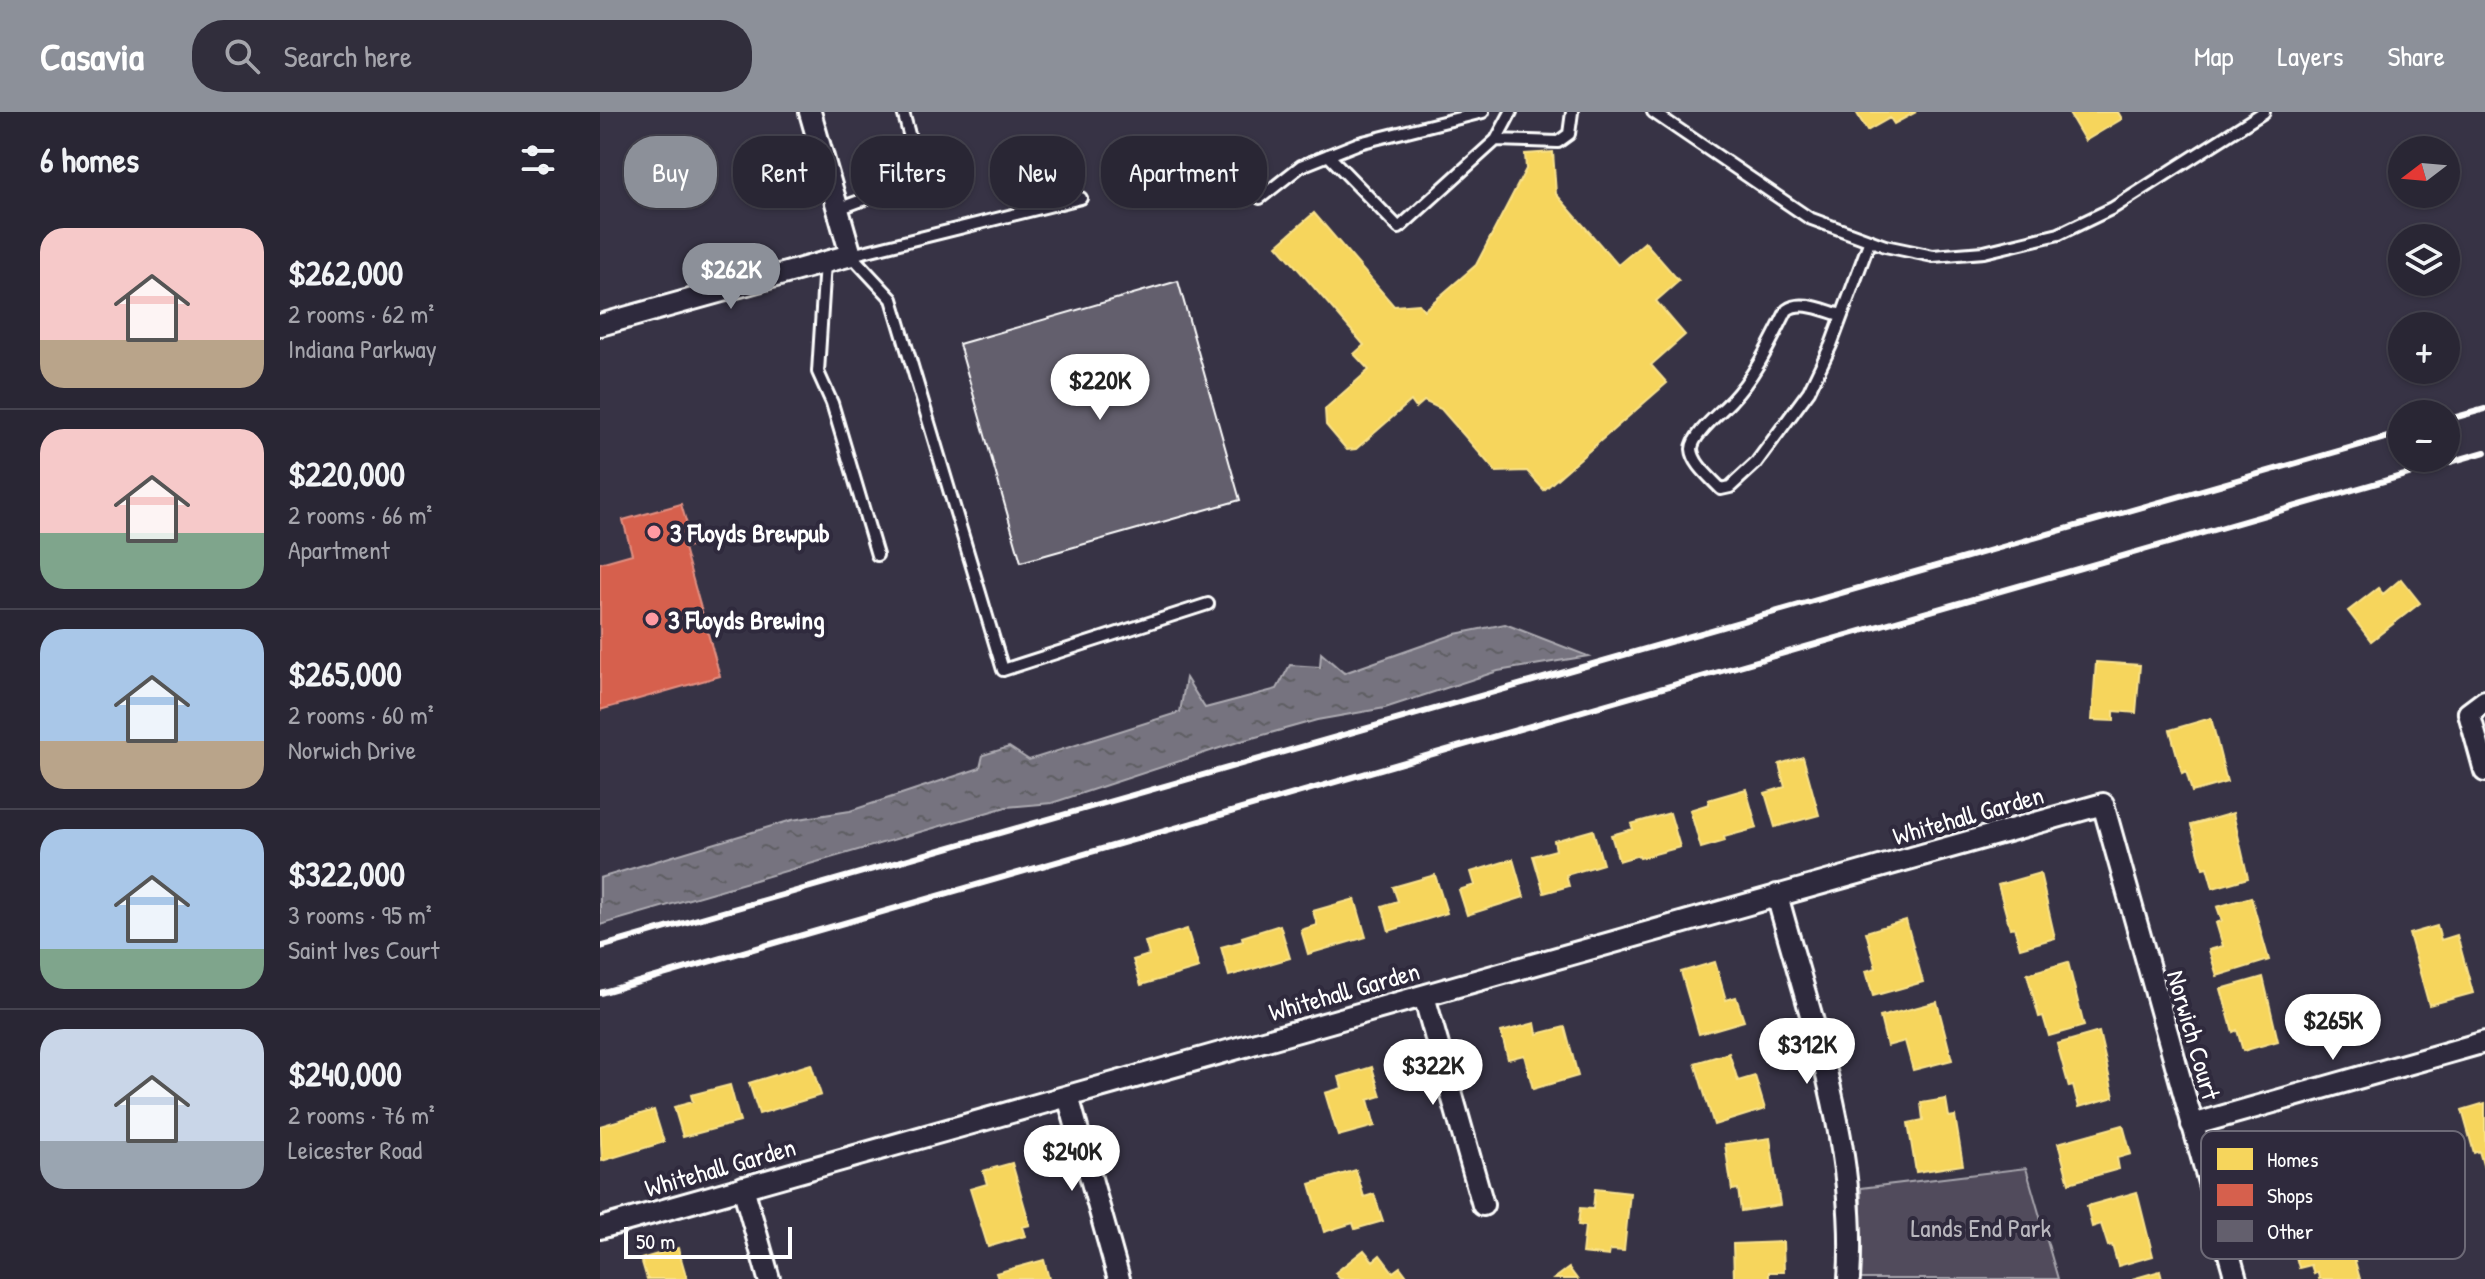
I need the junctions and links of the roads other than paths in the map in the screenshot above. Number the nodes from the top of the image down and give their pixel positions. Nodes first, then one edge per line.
1 (810, 112) edge
2 (903, 112) edge
3 (1483, 112) edge
4 (1511, 112) edge
5 (1572, 112) edge
6 (1653, 112) edge
7 (2264, 112) edge
8 (1496, 140) junction
9 (1328, 155) junction
10 (1267, 193) edge
11 (1041, 208) edge
12 (838, 209) junction
13 (1870, 240) junction
14 (851, 255) junction
15 (825, 262) junction
16 (1841, 315) junction
17 (600, 325) edge
18 (877, 555) dead end
19 (1208, 604) dead end
20 (2477, 707) edge
21 (2485, 771) edge
22 (2103, 804) joint
23 (1777, 895) junction
24 (1424, 996) junction
25 (2485, 1042) edge
26 (1068, 1096) junction
27 (2192, 1125) junction
28 (2201, 1156) edge
29 (743, 1187) junction
30 (1483, 1205) dead end
31 (600, 1228) edge
32 (2230, 1259) edge
33 (769, 1279) edge
34 (1119, 1279) edge
35 (1849, 1279) edge
36 (2236, 1279) edge

1 - 12 street
2 - 12 lane
3 - 9 lane
4 - 8 lane
5 - 8 lane
6 - 13 lane
7 - 13 lane
8 - 9 lane
9 - 10 lane
11 - 14 lane
12 - 14 street
13 - 16 lane
14 - 15 street
14 - 19 lane
15 - 17 street
15 - 18 lane
16 - 16 lane
20 - 21 street
22 - 23 street, Whitehall Garden
22 - 27 street, Norwich Court
23 - 24 street, Whitehall Garden
23 - 35 street
24 - 26 street, Whitehall Garden
24 - 30 street
25 - 27 street
26 - 29 street, Whitehall Garden
26 - 34 street
27 - 28 street, Norwich Court
29 - 31 street, Whitehall Garden
29 - 33 street
32 - 36 street, Norwich Court

